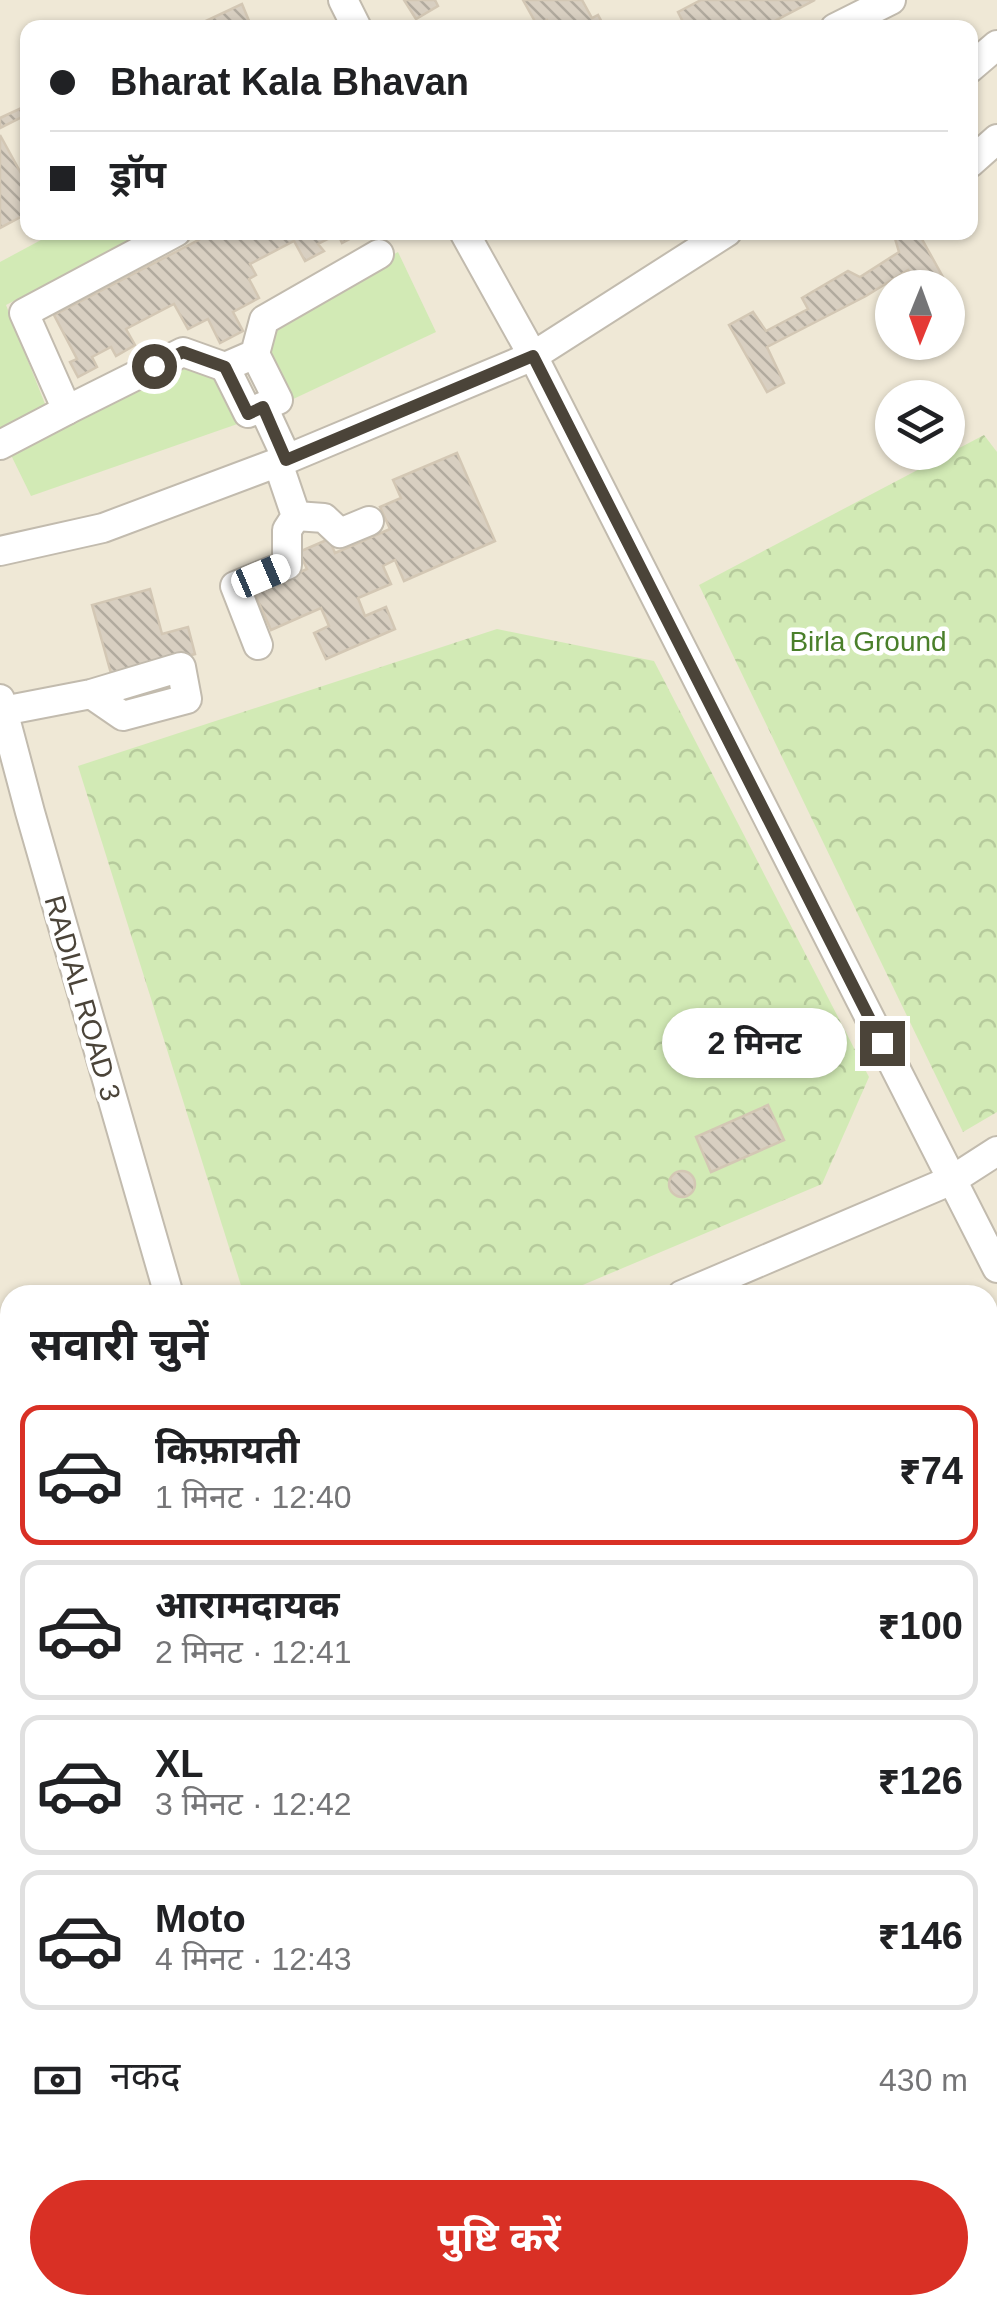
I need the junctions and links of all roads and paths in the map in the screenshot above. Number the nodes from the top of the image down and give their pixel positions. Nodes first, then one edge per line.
1 (892, 0) edge
2 (851, 20) edge
3 (161, 240) edge
4 (468, 240) edge
5 (714, 240) edge
6 (379, 254) dead end
7 (255, 354) junction
8 (533, 356) junction
9 (225, 367) junction
10 (263, 407) junction
11 (67, 410) junction
12 (0, 445) edge
13 (282, 461) junction
14 (296, 516) junction
15 (369, 520) dead end
16 (0, 551) edge
17 (258, 644) dead end
18 (91, 694) dead end
19 (2, 705) edge
20 (997, 1151) edge
21 (952, 1180) junction
22 (997, 1268) edge
23 (167, 1285) edge
24 (705, 1285) edge

1 - 2 lane
3 - 11 lane
4 - 8 lane
5 - 8 lane
6 - 7 lane
7 - 9 lane
7 - 10 lane
8 - 13 lane
8 - 21 lane
9 - 10 lane
9 - 11 lane
10 - 13 lane
11 - 12 lane
13 - 14 lane
13 - 16 lane
14 - 15 lane
14 - 17 lane
18 - 19 lane
19 - 23 lane, RADIAL ROAD 3
20 - 21 lane
21 - 22 lane
21 - 24 lane

